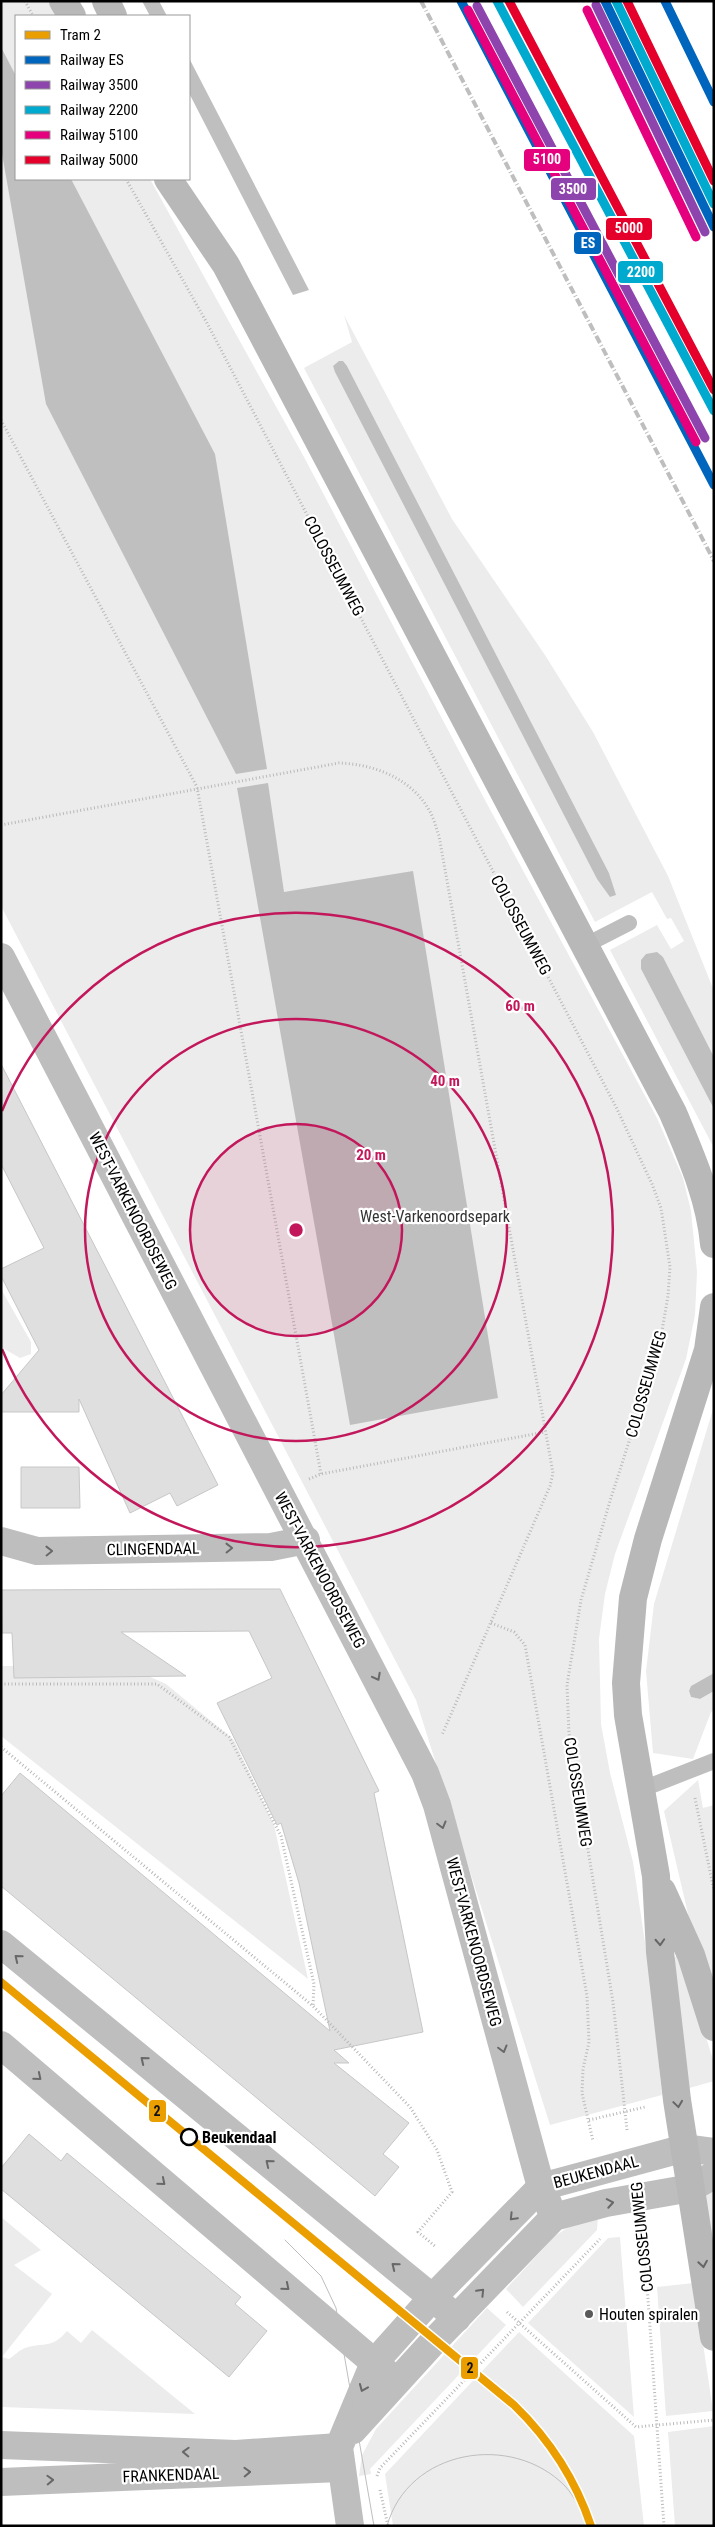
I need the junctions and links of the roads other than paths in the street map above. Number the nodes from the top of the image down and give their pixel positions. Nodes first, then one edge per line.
1 (64, 1) edge
2 (106, 1) edge
3 (71, 15) edge
4 (113, 15) edge
5 (190, 177) edge
6 (169, 180) edge
7 (226, 265) junction
8 (628, 923) dead end
9 (584, 946) junction
10 (1, 957) edge
11 (714, 1244) edge
12 (714, 1307) edge
13 (306, 1540) junction
14 (1, 1541) edge
15 (714, 1761) edge
16 (640, 1790) junction
17 (656, 1876) junction
18 (1, 1944) edge
19 (714, 2027) edge
20 (1, 2045) edge
21 (684, 2148) junction
22 (714, 2152) edge
23 (702, 2181) edge
24 (541, 2187) junction
25 (554, 2217) junction
26 (433, 2297) junction
27 (457, 2318) junction
28 (714, 2337) edge
29 (374, 2363) junction
30 (396, 2381) junction
31 (1, 2445) edge
32 (340, 2458) junction
33 (1, 2482) edge
34 (350, 2526) edge

1 - 3 main road
2 - 4 main road
5 - 7 main road
6 - 7 main road
7 - 9 main road
8 - 9 lane
9 - 11 main road
10 - 13 street, WEST-VARKENOORDSEWEG
12 - 16 main road
14 -> 13 street, CLINGENDAAL
13 -> 24 street, WEST-VARKENOORDSEWEG
15 - 16 lane
16 - 17 main road
17 - 19 main road
17 -> 21 main road
26 -> 18 street
20 -> 29 street
21 - 22 street, BEUKENDAAL
21 - 23 main road
21 - 24 street, BEUKENDAAL
25 -> 23 street, BEUKENDAAL
23 -> 28 main road
24 - 25 street, WEST-VARKENOORDSEWEG
24 -> 26 street, BEUKENDAAL
27 -> 25 street, BEUKENDAAL
26 - 27 street
26 - 29 street, BEUKENDAAL
27 - 30 street, BEUKENDAAL
29 - 30 street
29 -> 32 street, BEUKENDAAL
30 - 32 street, BEUKENDAAL
32 -> 31 street, FRANKENDAAL
33 -> 32 street, FRANKENDAAL
32 - 34 street

